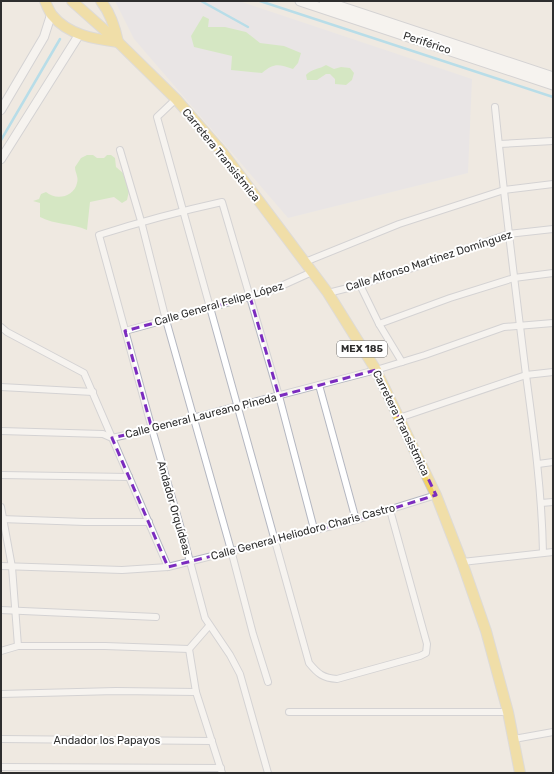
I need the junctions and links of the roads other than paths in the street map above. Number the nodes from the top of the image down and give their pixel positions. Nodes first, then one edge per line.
1 (45, 1) edge
2 (72, 1) edge
3 (101, 1) edge
4 (300, 1) edge
5 (324, 1) edge
6 (51, 15) junction
7 (394, 28) junction
8 (407, 33) junction
9 (79, 35) junction
10 (118, 42) junction
11 (553, 77) edge
12 (553, 85) edge
13 (176, 99) junction
14 (495, 107) dead end
15 (1, 110) edge
16 (553, 141) edge
17 (499, 144) junction
18 (120, 150) dead end
19 (1, 159) edge
20 (553, 184) edge
21 (504, 190) junction
22 (183, 210) junction
23 (141, 221) junction
24 (553, 229) edge
25 (508, 234) junction
26 (305, 262) junction
27 (312, 272) junction
28 (553, 274) edge
29 (514, 278) junction
30 (360, 285) junction
31 (328, 293) junction
32 (250, 297) junction
33 (209, 308) junction
34 (166, 320) junction
35 (553, 323) edge
36 (379, 324) junction
37 (520, 325) junction
38 (1, 327) edge
39 (125, 331) junction
40 (402, 362) junction
41 (376, 370) junction
42 (553, 372) edge
43 (526, 375) junction
44 (319, 385) junction
45 (1, 387) edge
46 (93, 392) junction
47 (279, 396) junction
48 (237, 407) junction
49 (194, 418) junction
50 (399, 418) junction
51 (152, 429) junction
52 (1, 431) edge
53 (112, 438) junction
54 (553, 462) edge
55 (538, 464) junction
56 (1, 475) edge
57 (129, 477) junction
58 (436, 496) junction
59 (553, 502) edge
60 (541, 503) junction
61 (1, 507) edge
62 (390, 510) junction
63 (2, 519) edge
64 (356, 520) junction
65 (149, 522) junction
66 (314, 529) junction
67 (275, 540) junction
68 (231, 550) junction
69 (553, 552) edge
70 (543, 553) junction
71 (189, 562) junction
72 (462, 562) junction
73 (1, 566) edge
74 (12, 567) junction
75 (168, 567) junction
76 (1, 610) edge
77 (16, 610) junction
78 (156, 617) dead end
79 (209, 626) junction
80 (18, 646) junction
81 (189, 650) junction
82 (1, 651) edge
83 (268, 682) dead end
84 (196, 692) junction
85 (1, 694) edge
86 (289, 712) dead end
87 (508, 712) junction
88 (553, 732) edge
89 (1, 739) edge
90 (514, 739) junction
91 (212, 741) junction
92 (1, 767) edge
93 (222, 771) edge
94 (268, 773) edge
95 (520, 773) edge

1 - 6 main road
2 - 10 main road, Carretera Transistmica / MEX 185
3 - 10 main road
4 - 7 main road, Periférico
5 - 7 main road, Periférico
6 - 9 main road
6 - 15 street
7 - 8 main road, Periférico
8 - 11 main road, Periférico
8 - 12 main road, Periférico
9 - 10 main road
9 - 19 street
10 - 13 main road, Carretera Transistmica / MEX 185
13 - 22 street
13 - 26 main road, Carretera Transistmica / MEX 185
14 - 17 street
16 - 17 street
17 - 21 street
18 - 23 street
20 - 21 street
21 - 25 street
21 - 26 street
22 - 23 street
22 - 32 street
22 - 33 street
23 - 34 street
23 - 39 street, Andador Orquídeas
24 - 25 street, Calle Alfonso Martínez Domínguez
25 - 29 street
25 - 30 street, Calle Alfonso Martínez Domínguez
26 - 27 main road, Carretera Transistmica / MEX 185
27 - 31 main road, Carretera Transistmica / MEX 185
27 - 32 street, Calle General Felipe López
28 - 29 street
29 - 36 street
29 - 37 street
30 - 31 street, Calle Alfonso Martínez Domínguez
30 - 36 street
31 - 41 main road, Carretera Transistmica / MEX 185
32 - 33 street, Calle General Felipe López
32 - 47 street
33 - 34 street, Calle General Felipe López
33 - 48 street
34 - 39 street, Calle General Felipe López
34 - 49 street
35 - 37 street, Calle General Laureano Pineda
36 - 40 street
37 - 40 street, Calle General Laureano Pineda
37 - 43 street
38 - 46 street
39 - 51 street, Andador Orquídeas
40 - 41 street, Calle General Laureano Pineda
41 - 44 street, Calle General Laureano Pineda
41 - 50 main road, Carretera Transistmica / MEX 185
42 - 43 street
43 - 50 street
43 - 55 street
44 - 47 street, Calle General Laureano Pineda
44 - 64 street
45 - 46 street
46 - 53 street
47 - 48 street, Calle General Laureano Pineda
47 - 66 street
48 - 49 street, Calle General Laureano Pineda
48 - 67 street
49 - 51 street, Calle General Laureano Pineda
49 - 68 street
50 - 58 main road, Carretera Transistmica / MEX 185
51 - 53 street, Calle General Laureano Pineda
51 - 71 street, Andador Orquídeas
52 - 53 street, Calle General Laureano Pineda
53 - 57 street
54 - 55 street
55 - 60 street
56 - 57 street
57 - 65 street
58 - 62 street, Calle General Heliodoro Charis Castro
58 - 72 main road, Carretera Transistmica / MEX 185
59 - 60 street
60 - 70 street
61 - 63 street
62 - 64 street, Calle General Heliodoro Charis Castro
62 - 67 street
63 - 65 street
63 - 74 street
64 - 66 street, Calle General Heliodoro Charis Castro
65 - 75 street
66 - 67 street, Calle General Heliodoro Charis Castro
67 - 68 street, Calle General Heliodoro Charis Castro
68 - 71 street, Calle General Heliodoro Charis Castro
68 - 83 street
69 - 70 street
70 - 72 street
71 - 75 street, Calle General Heliodoro Charis Castro
71 - 79 street, Andador Orquídeas
72 - 87 main road, Carretera Transistmica / MEX 185
73 - 74 street, Calle General Heliodoro Charis Castro
74 - 75 street, Calle General Heliodoro Charis Castro
74 - 77 street
76 - 77 street
77 - 78 street
77 - 80 street
79 - 81 street
79 - 94 street, Andador Orquídeas
80 - 81 street
80 - 82 street
81 - 84 street
84 - 85 street
84 - 91 street
86 - 87 street
87 - 90 main road, Carretera Transistmica / MEX 185
88 - 90 street
89 - 91 street, Andador los Papayos
90 - 95 main road, Carretera Transistmica / MEX 185
91 - 93 street
92 - 93 street

